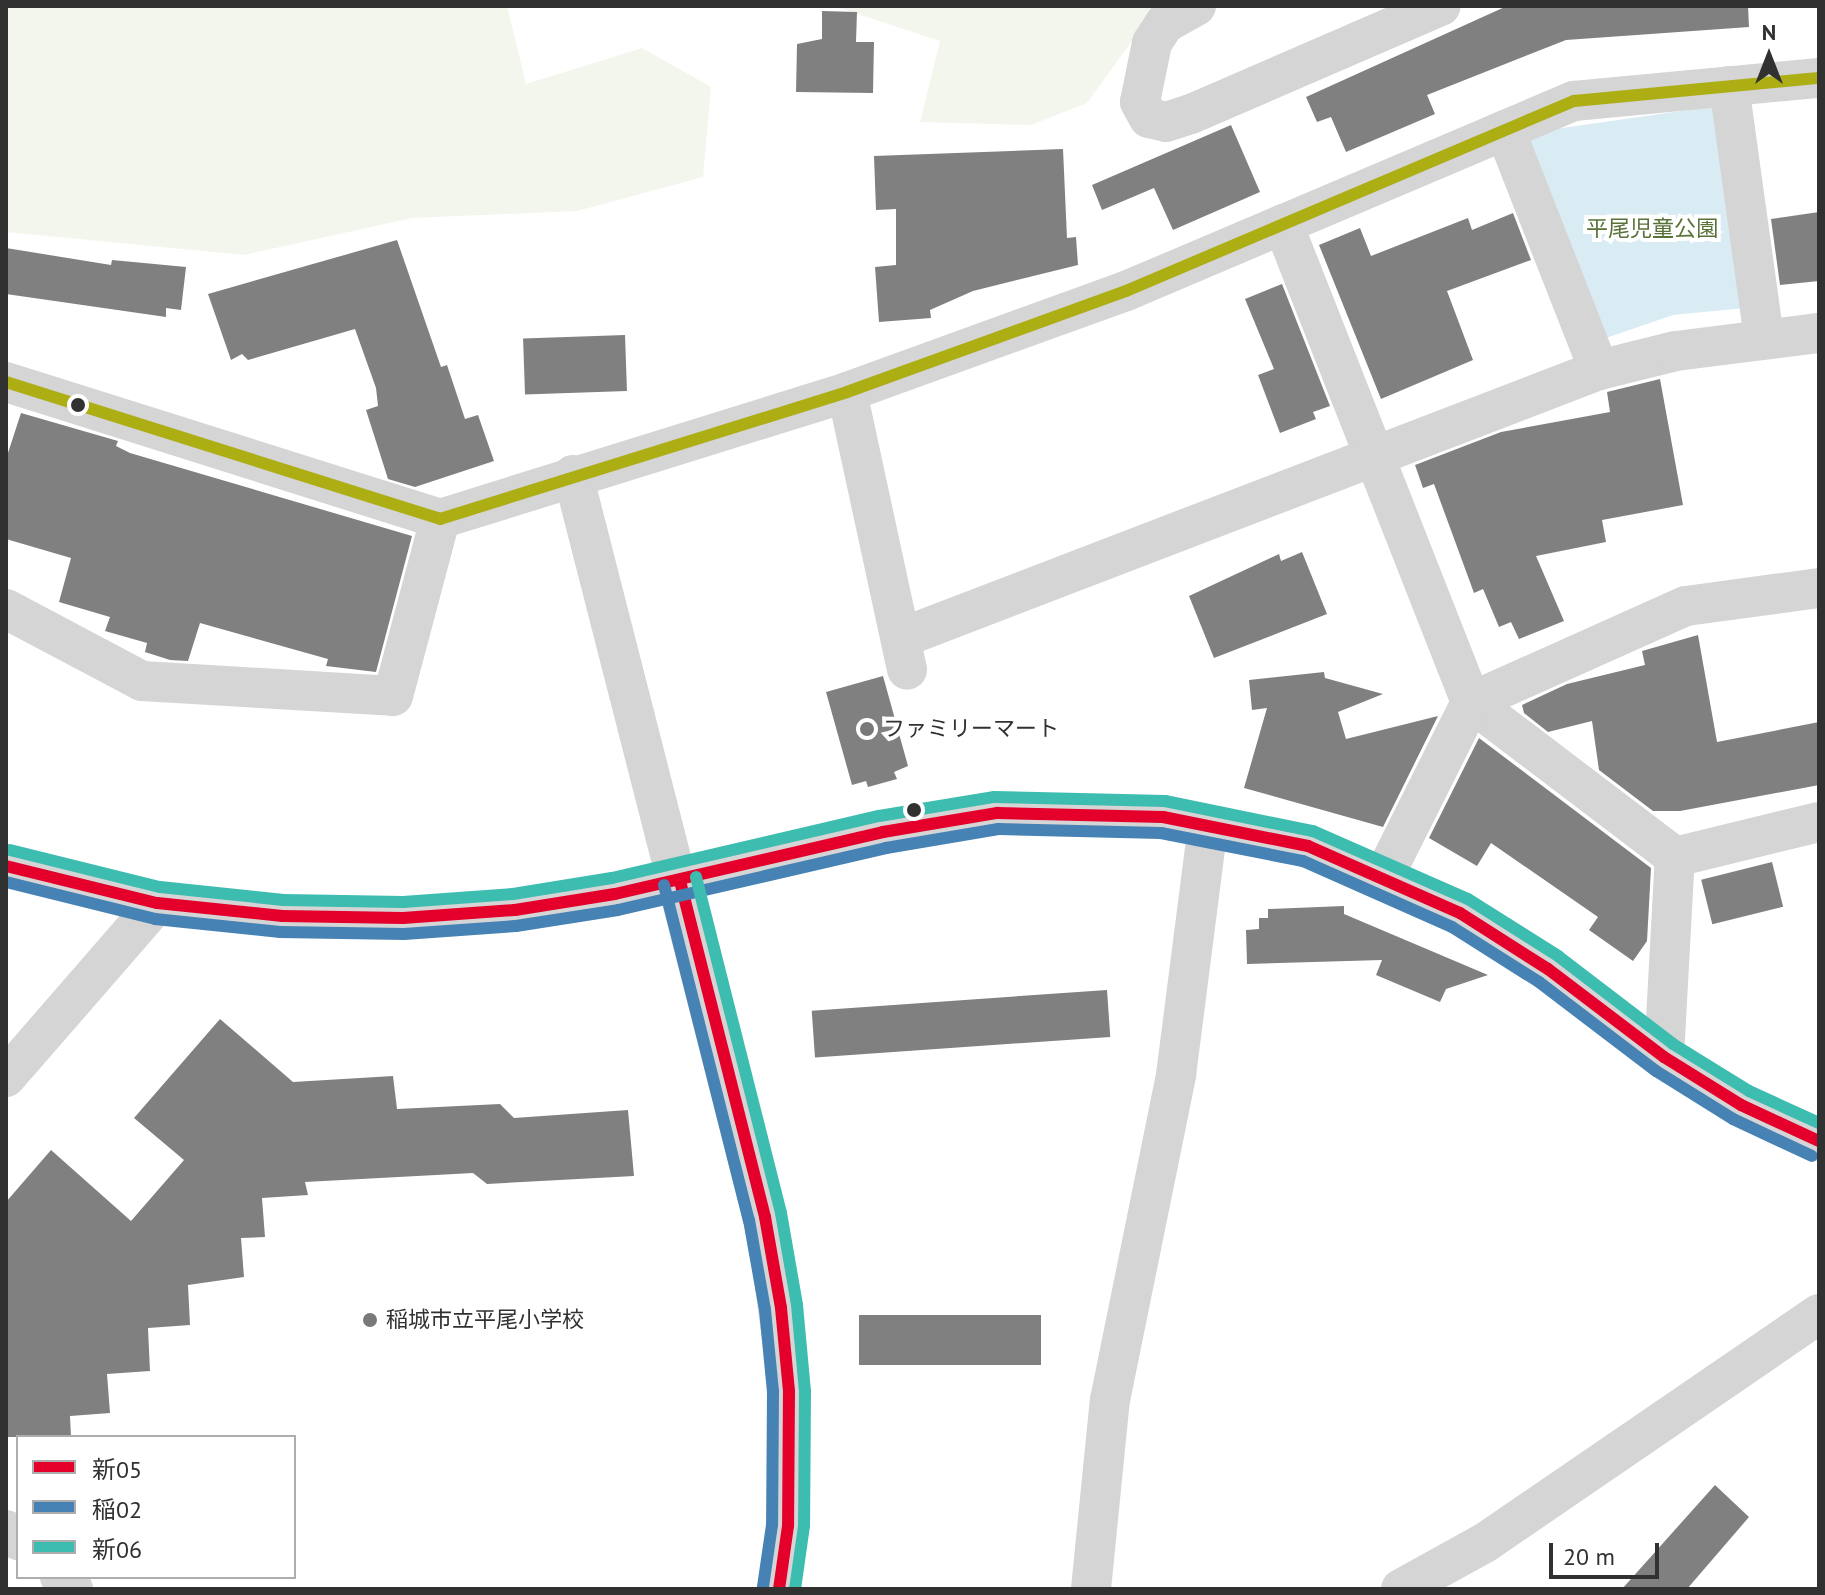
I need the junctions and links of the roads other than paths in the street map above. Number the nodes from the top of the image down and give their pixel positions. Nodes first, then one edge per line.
1 (1196, 6) edge
2 (1441, 6) edge
3 (1819, 78) edge
4 (1729, 86) junction
5 (1505, 130) junction
6 (1283, 224) junction
7 (1819, 333) edge
8 (1764, 339) junction
9 (1599, 370) junction
10 (6, 382) edge
11 (847, 392) junction
12 (1372, 455) junction
13 (573, 475) junction
14 (440, 519) junction
15 (1819, 588) edge
16 (6, 609) edge
17 (1471, 702) junction
18 (1819, 822) edge
19 (1208, 826) junction
20 (1675, 857) junction
21 (6, 866) edge
22 (1384, 876) junction
23 (680, 881) junction
24 (157, 903) junction
25 (1664, 1057) junction
26 (6, 1077) edge
27 (1819, 1141) edge
28 (1819, 1314) edge
29 (779, 1589) edge
30 (1091, 1589) edge
31 (1401, 1589) edge

1 - 2 street
3 - 4 street
4 - 5 street
4 - 8 street
5 - 6 street
5 - 9 street
6 - 11 street
6 - 12 street
7 - 8 street
8 - 9 street
9 - 12 street
10 - 14 street
11 - 12 street
11 - 13 street
12 - 17 street
13 - 14 street
13 - 23 street
14 - 16 street
15 - 17 street
17 - 20 street
17 - 22 street
18 - 20 street
19 - 22 street
19 - 23 street
19 - 30 street
20 - 25 street
21 - 24 street
22 - 25 street
23 - 24 street
23 - 29 street
24 - 26 street
25 - 27 street
28 - 31 street

